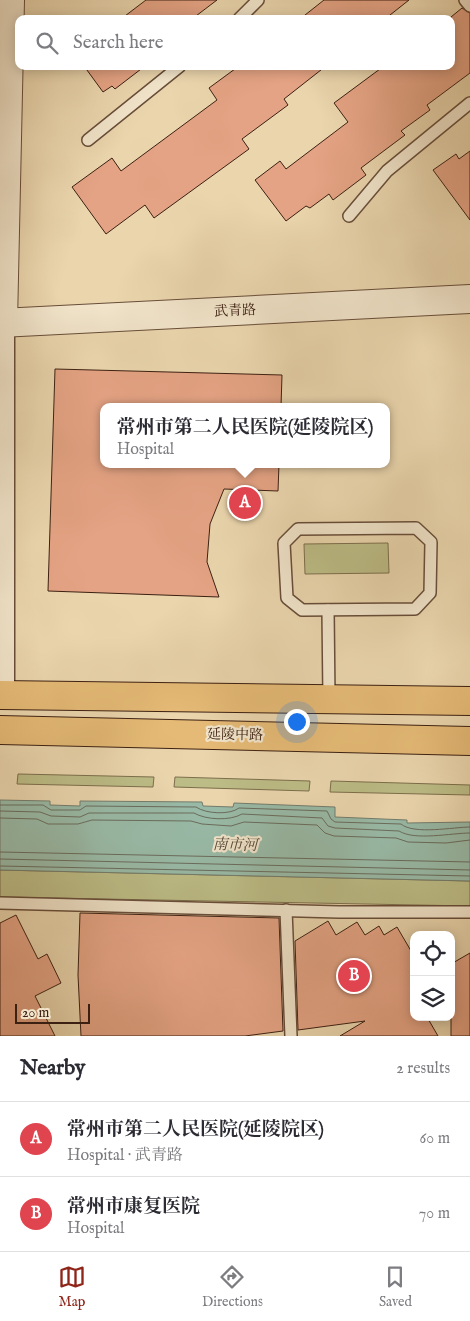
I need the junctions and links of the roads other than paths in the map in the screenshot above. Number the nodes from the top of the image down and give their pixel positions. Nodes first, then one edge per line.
1 (10, 0) edge
2 (258, 0) edge
3 (465, 0) edge
4 (470, 6) edge
5 (243, 15) edge
6 (175, 70) edge
7 (470, 103) edge
8 (88, 140) dead end
9 (348, 216) dead end
10 (470, 299) edge
11 (2, 323) edge
12 (328, 610) junction
13 (1, 695) edge
14 (329, 699) junction
15 (470, 701) edge
16 (0, 730) edge
17 (470, 741) edge
18 (0, 903) edge
19 (286, 910) junction
20 (470, 912) edge
21 (291, 1036) edge

1 - 11 street
2 - 5 lane
3 - 4 lane
6 - 8 lane
7 - 9 lane
10 - 11 street, 武青路
11 - 13 street
12 - 12 lane
12 - 14 lane
13 - 14 main road
14 - 15 main road
16 - 17 main road, 延陵中路
18 - 19 lane
19 - 20 lane
19 - 21 lane

